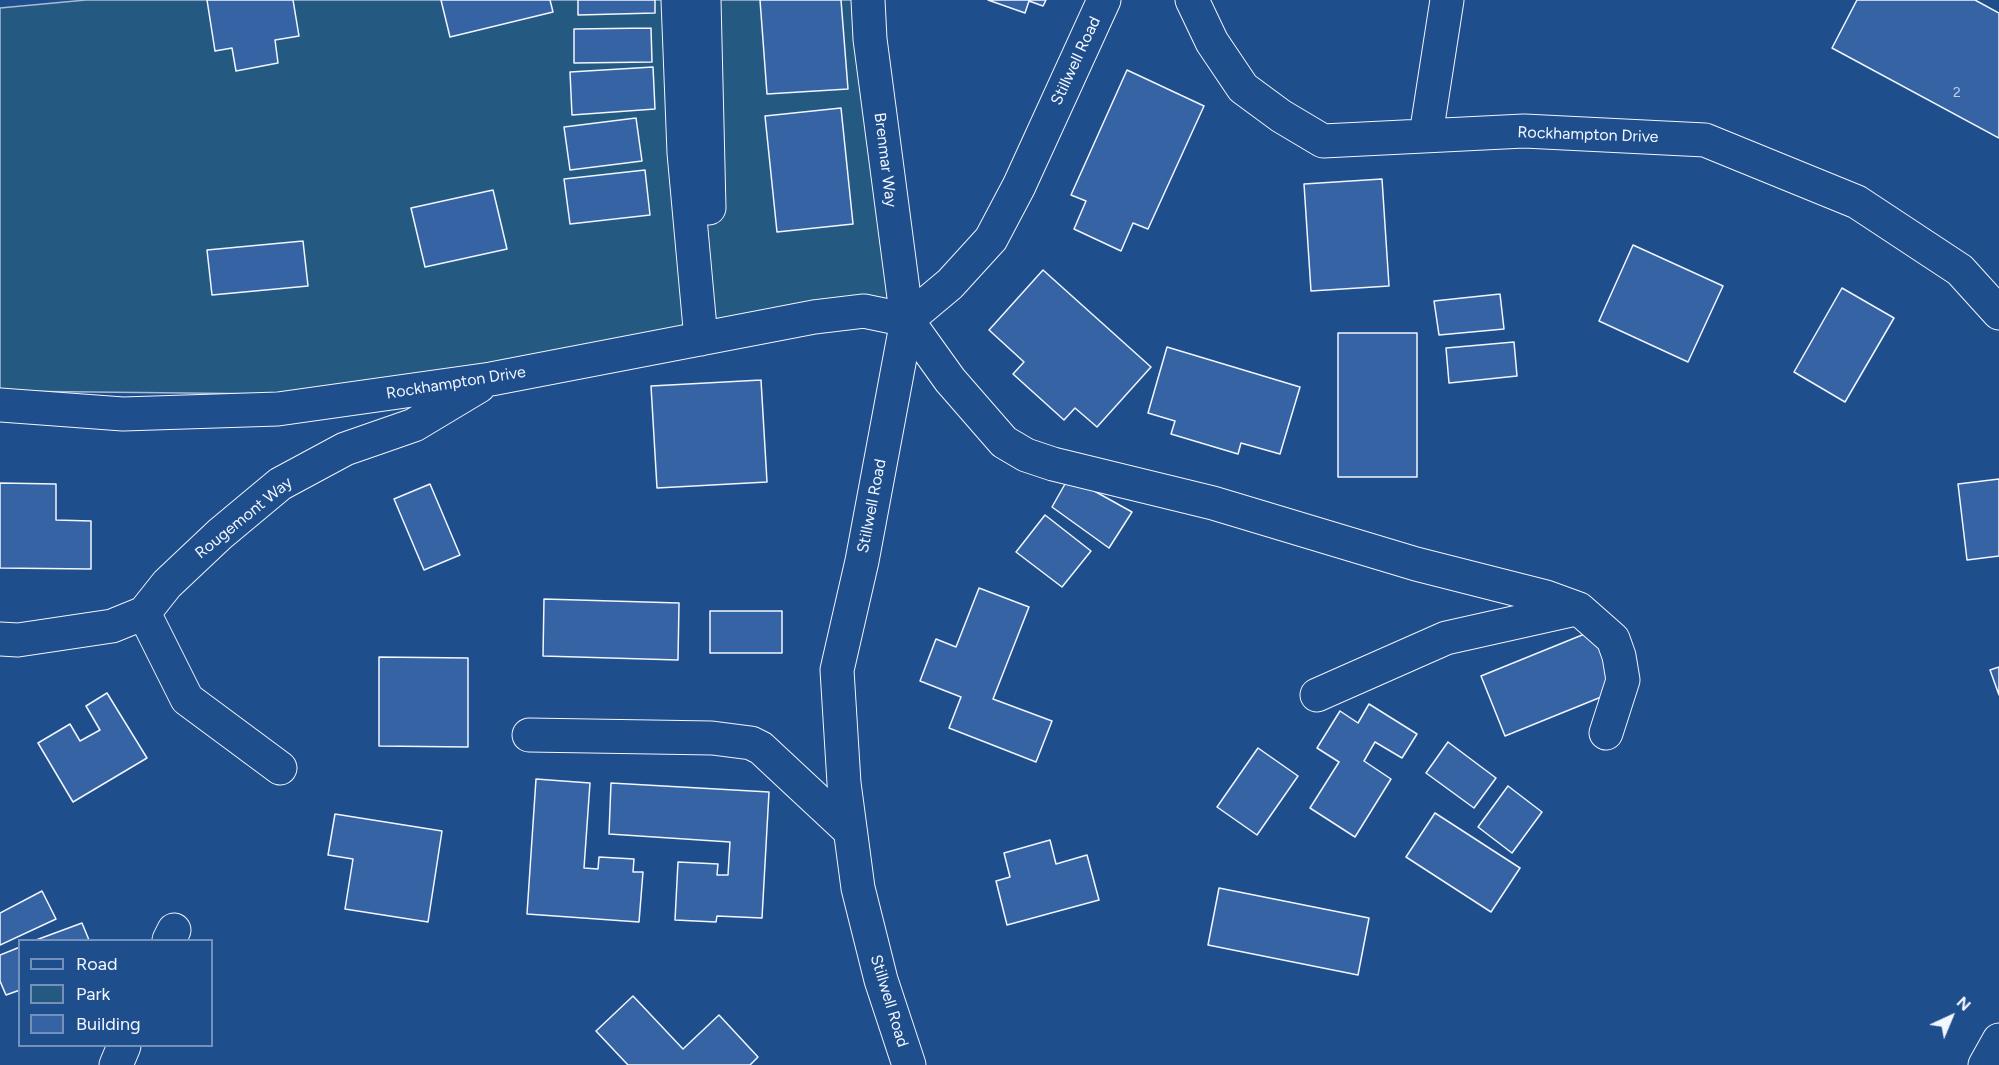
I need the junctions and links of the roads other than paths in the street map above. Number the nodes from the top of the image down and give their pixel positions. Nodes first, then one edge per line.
1 (678, 0) edge
2 (704, 0) edge
3 (868, 0) edge
4 (1104, 0) edge
5 (1192, 0) edge
6 (1447, 0) edge
7 (1426, 135) junction
8 (692, 239) junction
9 (1999, 313) edge
10 (907, 320) junction
11 (701, 339) junction
12 (491, 379) junction
13 (0, 405) edge
14 (1580, 609) junction
15 (144, 613) junction
16 (0, 639) edge
17 (1317, 695) dead end
18 (1606, 733) dead end
19 (529, 735) dead end
20 (280, 768) dead end
21 (850, 831) junction
22 (1999, 1040) edge
23 (124, 1047) edge
24 (116, 1065) edge
25 (909, 1065) edge
26 (1985, 1065) edge

1 - 8 street
2 - 8 street
3 - 10 street, Brenmar Way
4 - 10 street, Stillwell Road
5 - 7 street, Rockhampton Drive
6 - 7 street
7 - 9 street, Rockhampton Drive
8 - 11 street
10 - 11 street, Rockhampton Drive
10 - 14 street
10 - 21 street, Stillwell Road
11 - 12 street, Rockhampton Drive
12 - 13 street, Rockhampton Drive
12 - 15 street, Rougemont Way
14 - 17 street
14 - 18 street
15 - 16 street, Rougemont Way
15 - 20 street
19 - 21 street
21 - 25 street, Stillwell Road
22 - 26 street
23 - 24 street

